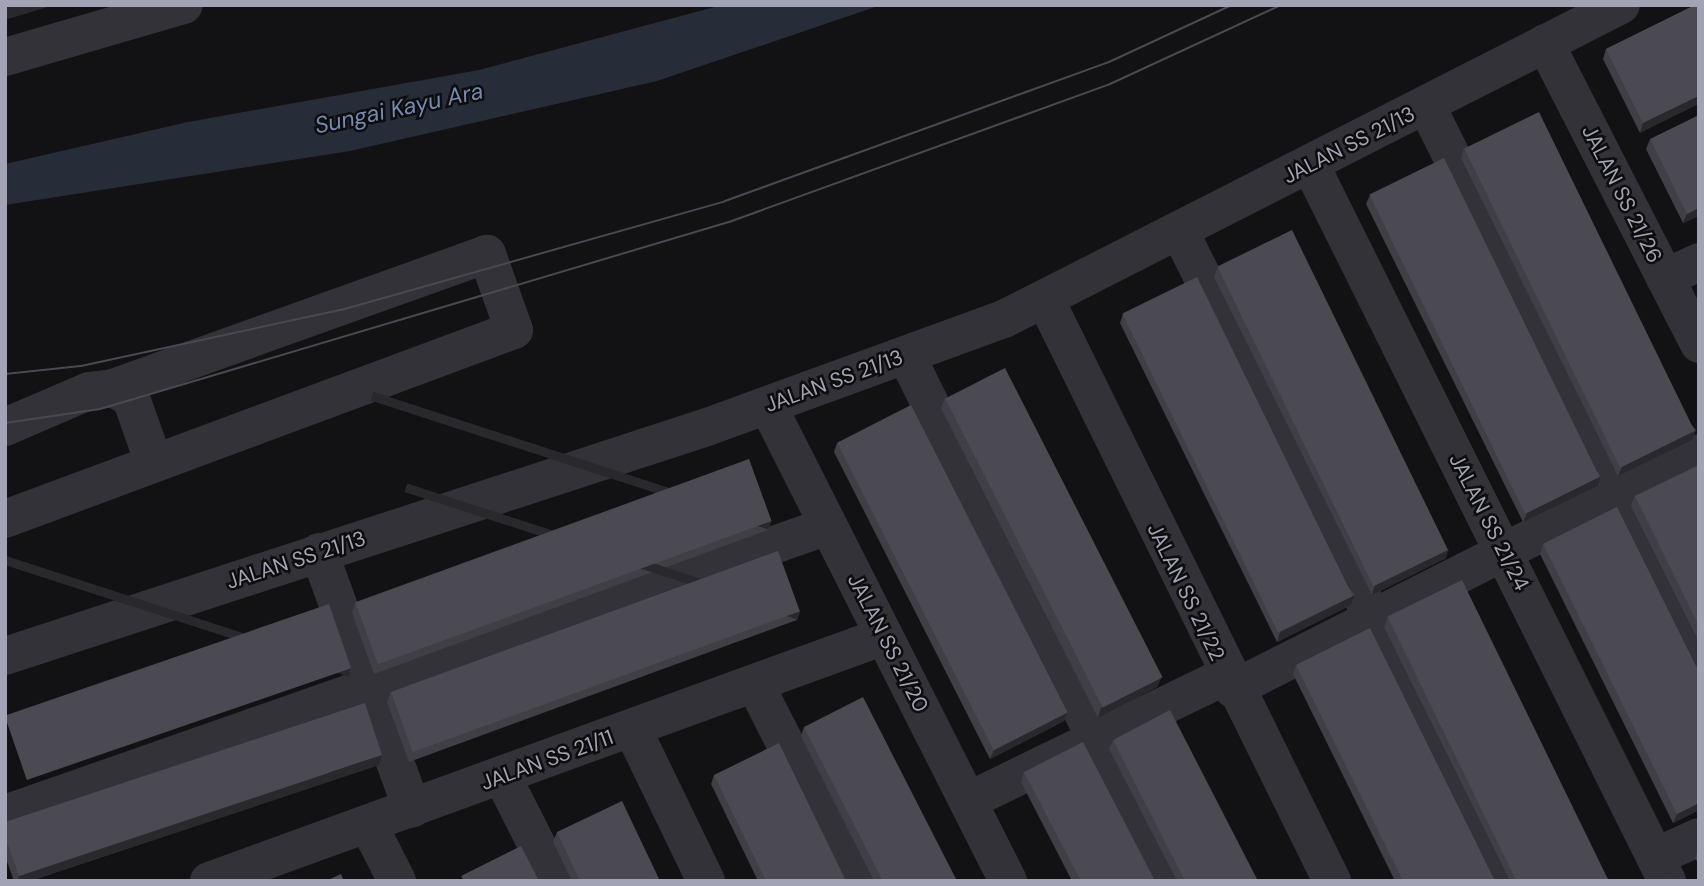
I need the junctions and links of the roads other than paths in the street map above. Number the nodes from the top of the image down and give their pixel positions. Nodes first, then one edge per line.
1 (184, 5) edge
2 (1622, 5) edge
3 (117, 14) edge
4 (1545, 43) junction
5 (5, 57) edge
6 (1426, 105) junction
7 (1310, 164) junction
8 (1180, 232) junction
9 (1682, 270) edge
10 (1046, 301) junction
11 (1699, 344) edge
12 (906, 355) junction
13 (113, 388) junction
14 (768, 406) junction
15 (5, 427) edge
16 (1699, 453) edge
17 (154, 463) junction
18 (1620, 493) junction
19 (5, 519) edge
20 (828, 526) junction
21 (319, 552) junction
22 (1504, 552) junction
23 (1372, 618) junction
24 (884, 636) junction
25 (1699, 650) edge
26 (5, 656) edge
27 (1230, 682) junction
28 (757, 686) junction
29 (368, 688) junction
30 (633, 730) junction
31 (1097, 741) junction
32 (502, 776) junction
33 (968, 801) junction
34 (412, 808) junction
35 (5, 814) edge
36 (368, 824) junction
37 (1699, 837) edge
38 (247, 874) edge
39 (1662, 874) edge
40 (209, 881) edge
41 (397, 881) edge
42 (555, 881) edge
43 (706, 881) edge
44 (855, 881) edge
45 (1009, 881) edge
46 (1166, 881) edge
47 (1332, 881) edge
48 (1504, 881) edge

1 - 3 street
2 - 4 street, JALAN SS 21/13
3 - 5 street
4 - 6 street, JALAN SS 21/13
4 - 9 street, JALAN SS 21/26
6 - 7 street, JALAN SS 21/13
6 - 18 street
7 - 8 street, JALAN SS 21/13
7 - 22 street, JALAN SS 21/24
8 - 10 street, JALAN SS 21/13
8 - 23 street
9 - 11 street, JALAN SS 21/26
10 - 12 street, JALAN SS 21/13
10 - 27 street, JALAN SS 21/22
12 - 14 street, JALAN SS 21/13
12 - 31 street
13 - 15 street
13 - 17 street
13 - 17 street
14 - 20 street, JALAN SS 21/20
14 - 21 street, JALAN SS 21/13
16 - 18 street
17 - 19 street
18 - 22 street
18 - 25 street
20 - 24 street, JALAN SS 21/20
20 - 29 street
21 - 26 street, JALAN SS 21/13
21 - 29 street
22 - 23 street
22 - 39 street, JALAN SS 21/24
23 - 27 street
23 - 48 street
24 - 28 street, JALAN SS 21/11
24 - 33 street, JALAN SS 21/20
27 - 31 street
27 - 47 street, JALAN SS 21/22
28 - 30 street, JALAN SS 21/11
28 - 44 street
29 - 34 street
29 - 35 street
30 - 32 street, JALAN SS 21/11
30 - 43 street
31 - 33 street
31 - 46 street
32 - 34 street, JALAN SS 21/11
32 - 42 street
33 - 45 street, JALAN SS 21/20
34 - 36 street, JALAN SS 21/11
36 - 38 street, JALAN SS 21/11
36 - 41 street
37 - 39 street
38 - 40 street, JALAN SS 21/11

